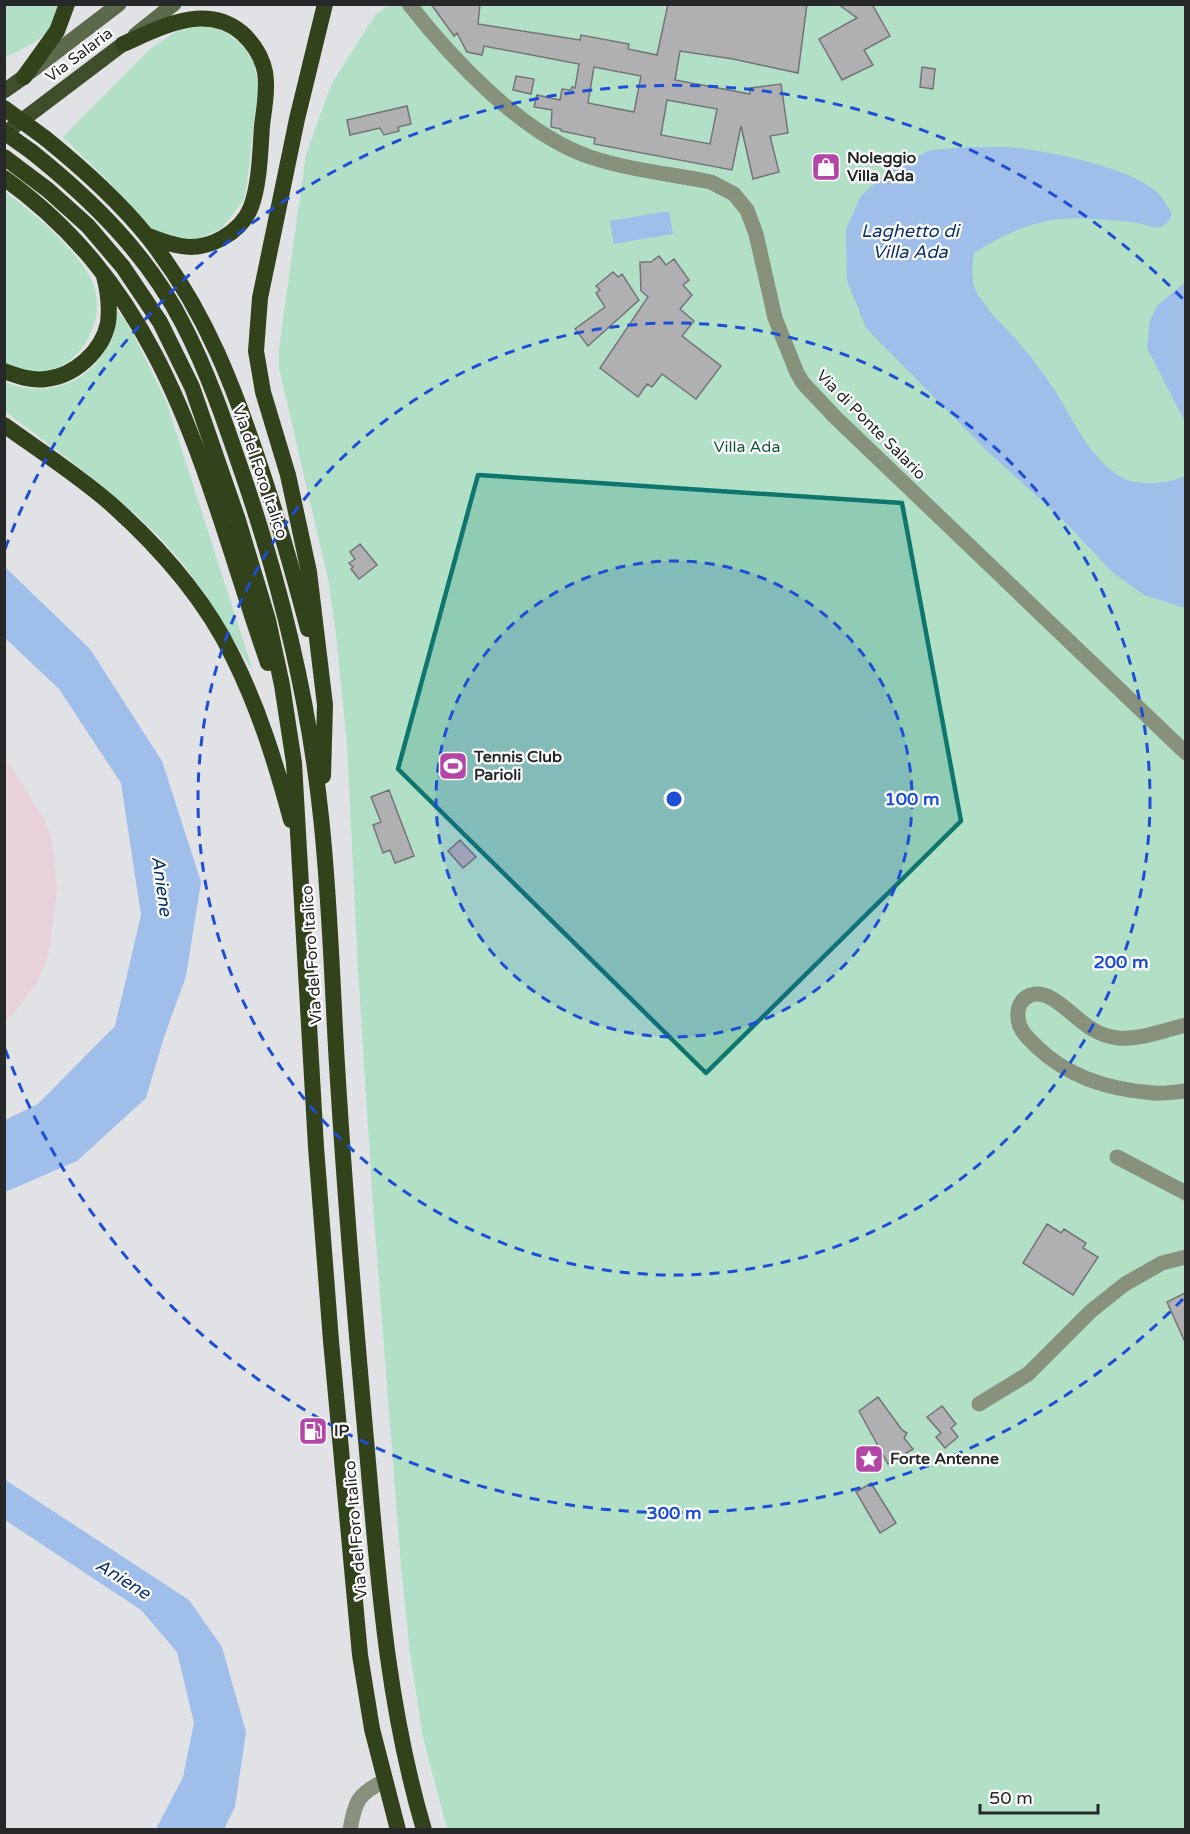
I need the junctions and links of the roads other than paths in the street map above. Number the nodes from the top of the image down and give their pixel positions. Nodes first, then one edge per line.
1 (67, 4) edge
2 (119, 4) edge
3 (174, 4) edge
4 (325, 4) edge
5 (409, 4) edge
6 (123, 44) junction
7 (24, 77) junction
8 (4, 91) edge
9 (4, 108) edge
10 (4, 133) edge
11 (10, 161) edge
12 (4, 178) edge
13 (146, 235) junction
14 (104, 272) junction
15 (4, 371) edge
16 (4, 424) edge
17 (322, 682) junction
18 (288, 718) junction
19 (1185, 753) edge
20 (321, 819) junction
21 (300, 853) junction
22 (1185, 1025) edge
23 (1185, 1091) edge
24 (1117, 1157) dead end
25 (1185, 1193) edge
26 (1185, 1257) edge
27 (979, 1404) dead end
28 (384, 1781) junction
29 (350, 1830) edge
30 (398, 1830) edge
31 (424, 1830) edge

1 - 7 highway
2 - 7 main road, Via Salaria
3 - 6 main road, Via Salaria
4 - 17 highway
5 - 19 street, Via di Ponte Salario
6 - 10 main road, Via Salaria
6 - 13 highway
7 - 8 main road, Via Salaria
9 - 13 highway, bridge
10 - 20 highway, Via del Foro Italico, bridge
11 - 18 highway, Via del Foro Italico
12 - 14 highway
13 - 17 highway
14 - 15 highway
14 - 18 highway
16 - 21 highway
17 - 20 highway
18 - 21 highway, Via del Foro Italico
20 - 31 highway, Via del Foro Italico
21 - 28 highway, Via del Foro Italico
22 - 23 street
24 - 25 street
26 - 27 street
28 - 29 street
28 - 30 highway, Via del Foro Italico

